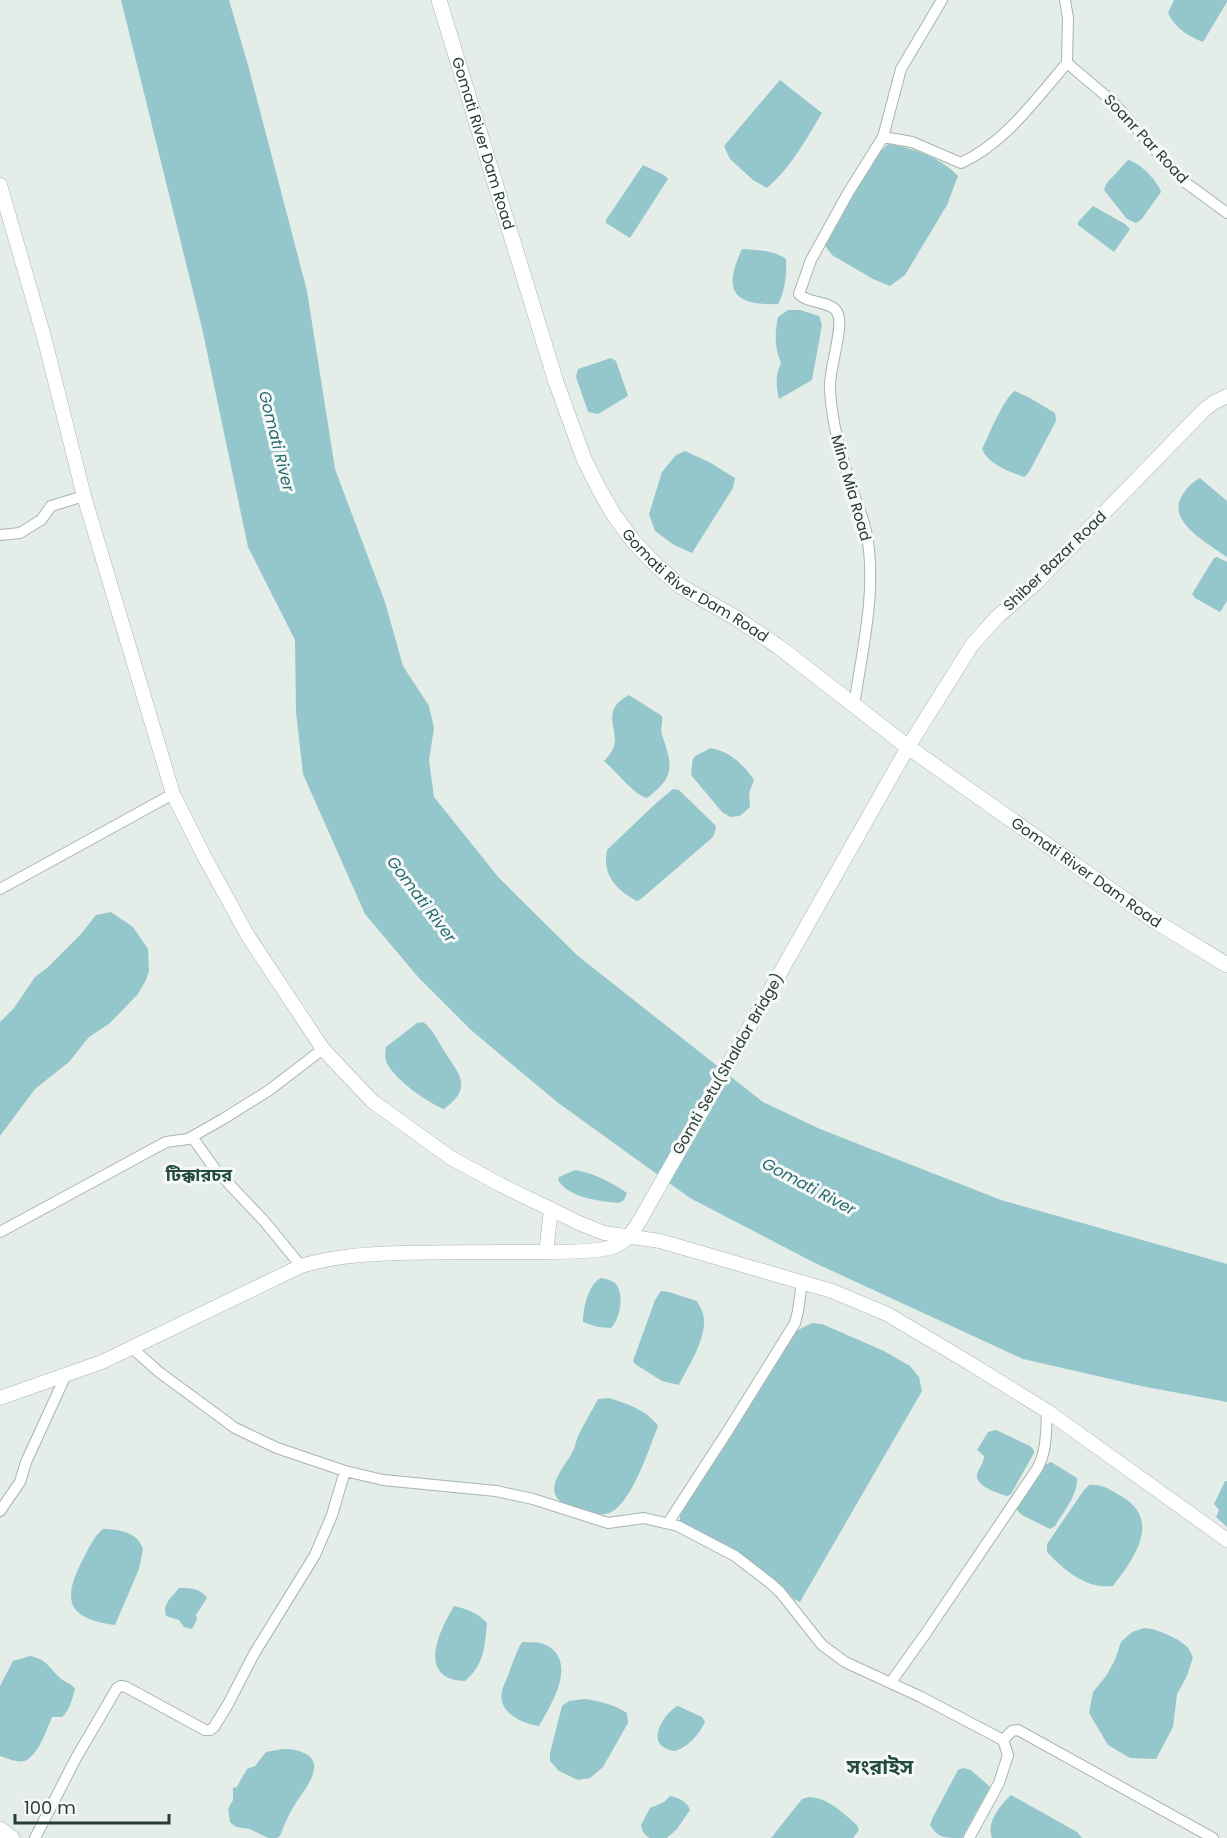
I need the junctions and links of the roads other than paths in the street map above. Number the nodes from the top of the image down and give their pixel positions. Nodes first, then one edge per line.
1 (439, 0) edge
2 (942, 0) edge
3 (1065, 0) edge
4 (1067, 63) junction
5 (883, 137) junction
6 (0, 185) edge
7 (1227, 213) edge
8 (1227, 396) edge
9 (84, 496) junction
10 (0, 535) edge
11 (854, 706) junction
12 (908, 747) junction
13 (173, 794) junction
14 (0, 889) edge
15 (818, 907) joint
16 (1227, 965) edge
17 (323, 1049) junction
18 (192, 1137) junction
19 (551, 1209) junction
20 (0, 1232) edge
21 (630, 1236) junction
22 (546, 1252) junction
23 (301, 1266) junction
24 (802, 1282) junction
25 (132, 1348) junction
26 (66, 1375) junction
27 (0, 1398) edge
28 (1047, 1411) junction
29 (345, 1471) junction
30 (0, 1511) edge
31 (668, 1523) junction
32 (1227, 1540) edge
33 (891, 1682) junction
34 (1003, 1740) junction
35 (0, 1829) edge
36 (12, 1838) edge
37 (36, 1838) edge
38 (969, 1838) edge
39 (1213, 1838) edge

1 - 11 main road, Gomati River Dam Road
2 - 5 street, Mino Mia Road
3 - 4 street
4 - 5 street
4 - 7 street, Soanr Par Road
5 - 11 street, Mino Mia Road
6 - 9 street
8 - 12 street, Shiber Bazar Road
9 - 10 street
9 - 13 street
11 - 12 main road, Gomati River Dam Road
12 - 15 street, Shiber Bazar Road
12 - 16 main road, Gomati River Dam Road
13 - 14 street
13 - 17 street
15 - 21 street, Gomti Setu(Shaldor Bridge)
17 - 18 street
17 - 19 street
18 - 20 street
18 - 23 street
19 - 21 street
19 - 22 street
21 - 22 street
21 - 24 street
22 - 23 street
23 - 25 street
24 - 28 street
24 - 31 street
25 - 26 street
25 - 29 street
26 - 27 street
26 - 30 street
28 - 32 street
28 - 33 street
29 - 31 street
29 - 37 street
31 - 33 street
33 - 34 street
34 - 38 street
34 - 39 street
35 - 36 main road

